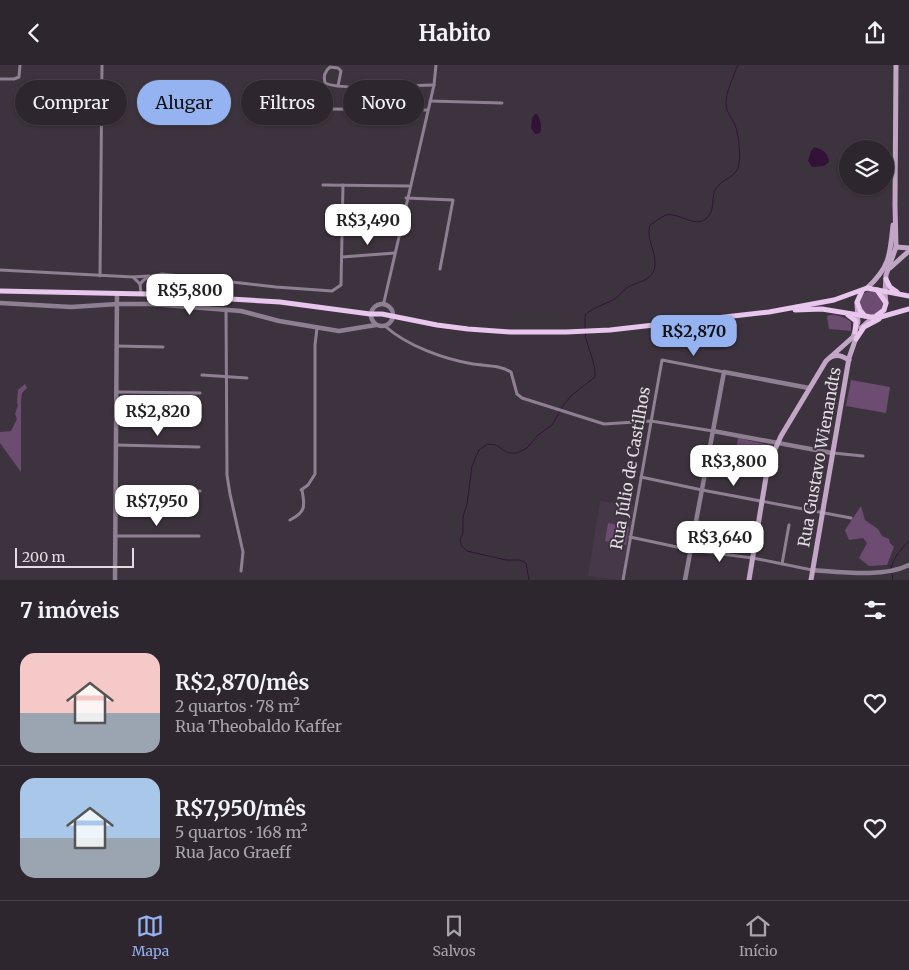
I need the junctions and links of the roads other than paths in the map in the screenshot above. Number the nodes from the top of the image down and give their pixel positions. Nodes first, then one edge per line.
1 (20, 65) edge
2 (102, 65) edge
3 (436, 65) edge
4 (896, 65) edge
5 (0, 79) edge
6 (434, 85) junction
7 (338, 86) junction
8 (430, 101) junction
9 (502, 103) dead end
10 (333, 109) edge
11 (428, 110) junction
12 (324, 185) dead end
13 (343, 185) junction
14 (409, 186) junction
15 (406, 198) junction
16 (895, 205) junction
17 (896, 247) junction
18 (909, 249) edge
19 (395, 253) junction
20 (342, 257) junction
21 (886, 268) junction
22 (440, 269) dead end
23 (0, 270) edge
24 (100, 276) junction
25 (150, 276) junction
26 (133, 277) junction
27 (886, 279) junction
28 (140, 285) junction
29 (865, 289) junction
30 (875, 289) junction
31 (0, 291) edge
32 (886, 291) junction
33 (117, 293) junction
34 (141, 293) junction
35 (902, 294) junction
36 (909, 296) edge
37 (857, 302) junction
38 (0, 303) edge
39 (886, 303) junction
40 (118, 304) junction
41 (385, 304) junction
42 (226, 309) junction
43 (909, 309) edge
44 (769, 311) junction
45 (838, 311) junction
46 (896, 312) junction
47 (370, 314) junction
48 (858, 315) junction
49 (394, 316) junction
50 (866, 316) junction
51 (873, 317) junction
52 (376, 325) junction
53 (385, 326) junction
54 (317, 328) junction
55 (854, 336) junction
56 (116, 346) junction
57 (163, 347) dead end
58 (829, 357) junction
59 (848, 360) junction
60 (724, 372) junction
61 (202, 375) dead end
62 (226, 377) junction
63 (247, 379) dead end
64 (809, 388) junction
65 (116, 392) junction
66 (200, 393) dead end
67 (651, 421) junction
68 (713, 431) junction
69 (776, 444) junction
70 (116, 445) junction
71 (199, 447) dead end
72 (832, 453) junction
73 (863, 456) dead end
74 (641, 477) junction
75 (116, 491) junction
76 (200, 491) dead end
77 (702, 491) junction
78 (763, 501) junction
79 (822, 513) junction
80 (851, 519) dead end
81 (290, 520) dead end
82 (789, 525) dead end
83 (115, 536) junction
84 (199, 536) dead end
85 (630, 537) junction
86 (691, 550) junction
87 (753, 559) junction
88 (782, 564) junction
89 (909, 565) edge
90 (241, 571) dead end
91 (812, 571) junction
92 (115, 580) edge
93 (624, 580) edge
94 (685, 580) edge
95 (749, 580) edge
96 (811, 580) edge

1 - 5 street
2 - 24 street
3 - 6 street
4 - 16 main road
6 - 7 street
6 - 8 street
7 - 7 street
8 - 9 street
8 - 11 street
10 - 11 street
11 - 14 street
12 - 13 street
13 - 14 street
13 - 20 street
14 - 15 street
15 - 19 street
15 - 22 street
16 - 17 main road
16 - 21 main road
17 - 18 main road
17 - 21 main road
18 - 21 main road
19 - 20 street
19 - 41 street
20 - 25 street
21 - 27 main road
21 - 29 main road
23 - 24 street
24 - 26 street
25 - 26 street
25 - 28 street
26 - 28 street
27 - 32 main road
27 - 35 main road
28 - 34 street
29 - 30 main road
29 - 37 main road
29 - 44 main road
30 - 32 main road
30 - 39 main road
31 - 33 main road
32 - 35 main road
32 - 39 main road
33 - 34 main road
33 - 40 street
34 - 47 main road
35 - 36 main road
37 - 48 main road
37 - 50 main road
38 - 40 street
39 - 51 main road
40 - 42 street
40 - 56 street
41 - 47 street
41 - 49 street
42 - 54 street
42 - 62 street
43 - 46 main road
44 - 45 main road
44 - 49 main road
45 - 48 main road
45 - 55 main road
46 - 51 main road
46 - 55 main road
47 - 49 main road
47 - 52 street
48 - 50 main road
48 - 55 main road
49 - 53 street
50 - 51 main road
51 - 55 main road
52 - 53 street
52 - 54 street
53 - 67 street
54 - 81 street
55 - 58 main road
55 - 59 main road, Rua Gustavo Wienandts
56 - 57 street
56 - 65 street
58 - 59 main road
58 - 64 main road
59 - 72 main road, Rua Gustavo Wienandts
60 - 64 street
60 - 67 street, Rua Júlio de Castilhos
60 - 68 street
61 - 62 street
62 - 63 street
62 - 90 street
64 - 69 main road
65 - 66 street
65 - 70 street
67 - 68 street
67 - 74 street, Rua Júlio de Castilhos
68 - 69 street
68 - 77 street
69 - 72 street
69 - 78 main road
70 - 71 street
70 - 75 street
72 - 73 street
72 - 79 main road, Rua Gustavo Wienandts
74 - 77 street
74 - 85 street, Rua Júlio de Castilhos
75 - 76 street
75 - 83 street
77 - 78 street
77 - 86 street
78 - 79 street
78 - 87 main road
79 - 80 street
79 - 91 main road, Rua Gustavo Wienandts
82 - 88 street
83 - 84 street
83 - 92 street
85 - 86 street
85 - 93 street, Rua Júlio de Castilhos
86 - 87 street
86 - 94 street
87 - 88 street
87 - 95 main road
88 - 91 street
89 - 91 street
91 - 96 main road, Rua Gustavo Wienandts

